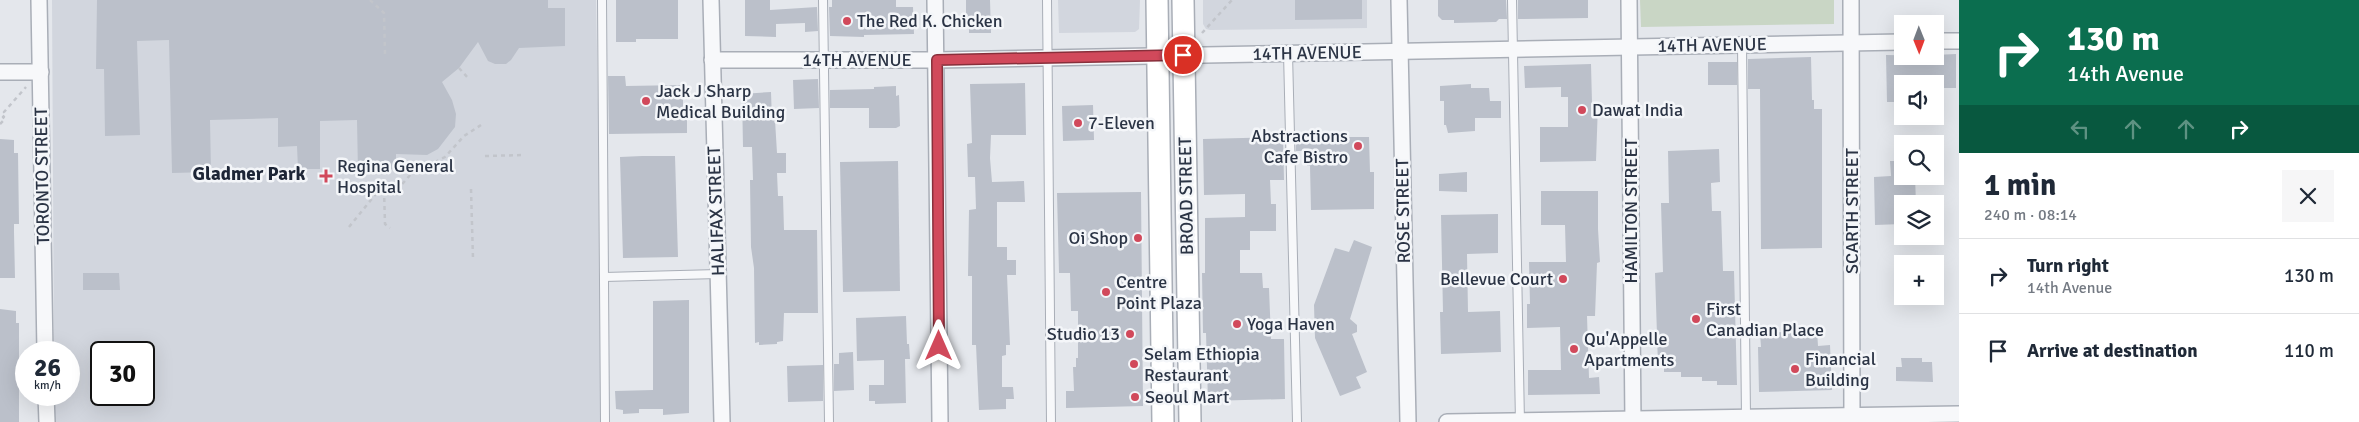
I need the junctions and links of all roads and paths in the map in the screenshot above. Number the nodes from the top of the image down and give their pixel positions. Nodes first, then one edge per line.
1 (39, 0) edge
2 (370, 0) edge
3 (602, 0) edge
4 (711, 0) edge
5 (823, 0) edge
6 (936, 0) edge
7 (1047, 0) edge
8 (1157, 0) edge
9 (1183, 0) edge
10 (1232, 0) edge
11 (1399, 0) edge
12 (1512, 0) edge
13 (1629, 0) edge
14 (1851, 0) edge
15 (1944, 41) edge
16 (1959, 41) edge
17 (1894, 42) edge
18 (1852, 43) junction
19 (1742, 45) junction
20 (1630, 47) junction
21 (1513, 49) junction
22 (1400, 51) junction
23 (1288, 53) junction
24 (384, 54) dead end
25 (1157, 55) junction
26 (1183, 55) junction
27 (1048, 58) junction
28 (712, 60) junction
29 (937, 60) junction
30 (824, 61) junction
31 (459, 68) dead end
32 (0, 72) edge
33 (41, 72) junction
34 (468, 78) dead end
35 (0, 124) edge
36 (480, 125) dead end
37 (524, 155) dead end
38 (485, 156) dead end
39 (379, 190) dead end
40 (384, 190) dead end
41 (397, 190) dead end
42 (471, 190) dead end
43 (349, 227) dead end
44 (390, 228) dead end
45 (473, 259) dead end
46 (718, 274) junction
47 (604, 277) junction
48 (45, 341) edge
49 (46, 406) edge
50 (1959, 414) edge
51 (1746, 417) junction
52 (1852, 419) edge
53 (1633, 420) edge
54 (1520, 421) edge
55 (47, 422) edge
56 (605, 422) edge
57 (722, 422) edge
58 (829, 422) edge
59 (940, 422) edge
60 (1050, 422) edge
61 (1163, 422) edge
62 (1190, 422) edge
63 (1297, 422) edge
64 (1408, 422) edge
65 (1447, 422) edge

1 - 33 street, TORONTO STREET
2 - 24 path
3 - 47 lane
4 - 28 street, HALIFAX STREET
5 - 30 lane
6 - 29 street
7 - 27 lane
8 - 25 main road, BROAD STREET
9 - 26 main road, BROAD STREET
10 - 26 path
11 - 22 street, ROSE STREET
12 - 21 lane
13 - 20 street, HAMILTON STREET
14 - 18 street, SCARTH STREET
15 - 16 street
17 - 18 street, 14TH AVENUE
18 - 19 street, 14TH AVENUE
18 - 52 street, SCARTH STREET
19 - 20 street, 14TH AVENUE
19 - 51 lane
20 - 21 street, 14TH AVENUE
20 - 53 street, HAMILTON STREET
21 - 22 street, 14TH AVENUE
21 - 54 lane
22 - 23 street, 14TH AVENUE
22 - 64 street, ROSE STREET
23 - 26 street, 14TH AVENUE
23 - 63 lane
25 - 26 street, 14TH AVENUE
25 - 27 street, 14TH AVENUE
25 - 61 main road, BROAD STREET
26 - 62 main road, BROAD STREET
27 - 29 street, 14TH AVENUE
27 - 60 lane
28 - 30 street, 14TH AVENUE
28 - 46 street, HALIFAX STREET
29 - 30 street, 14TH AVENUE
29 - 59 street
30 - 58 lane
31 - 34 path
32 - 33 street
33 - 35 path
33 - 48 street, TORONTO STREET
36 - 41 path
37 - 38 path
39 - 43 path
40 - 44 path
42 - 45 path
46 - 47 lane
46 - 57 street, HALIFAX STREET
47 - 56 lane
49 - 55 street
50 - 52 street
51 - 52 street
51 - 53 street
53 - 54 street
54 - 65 street

